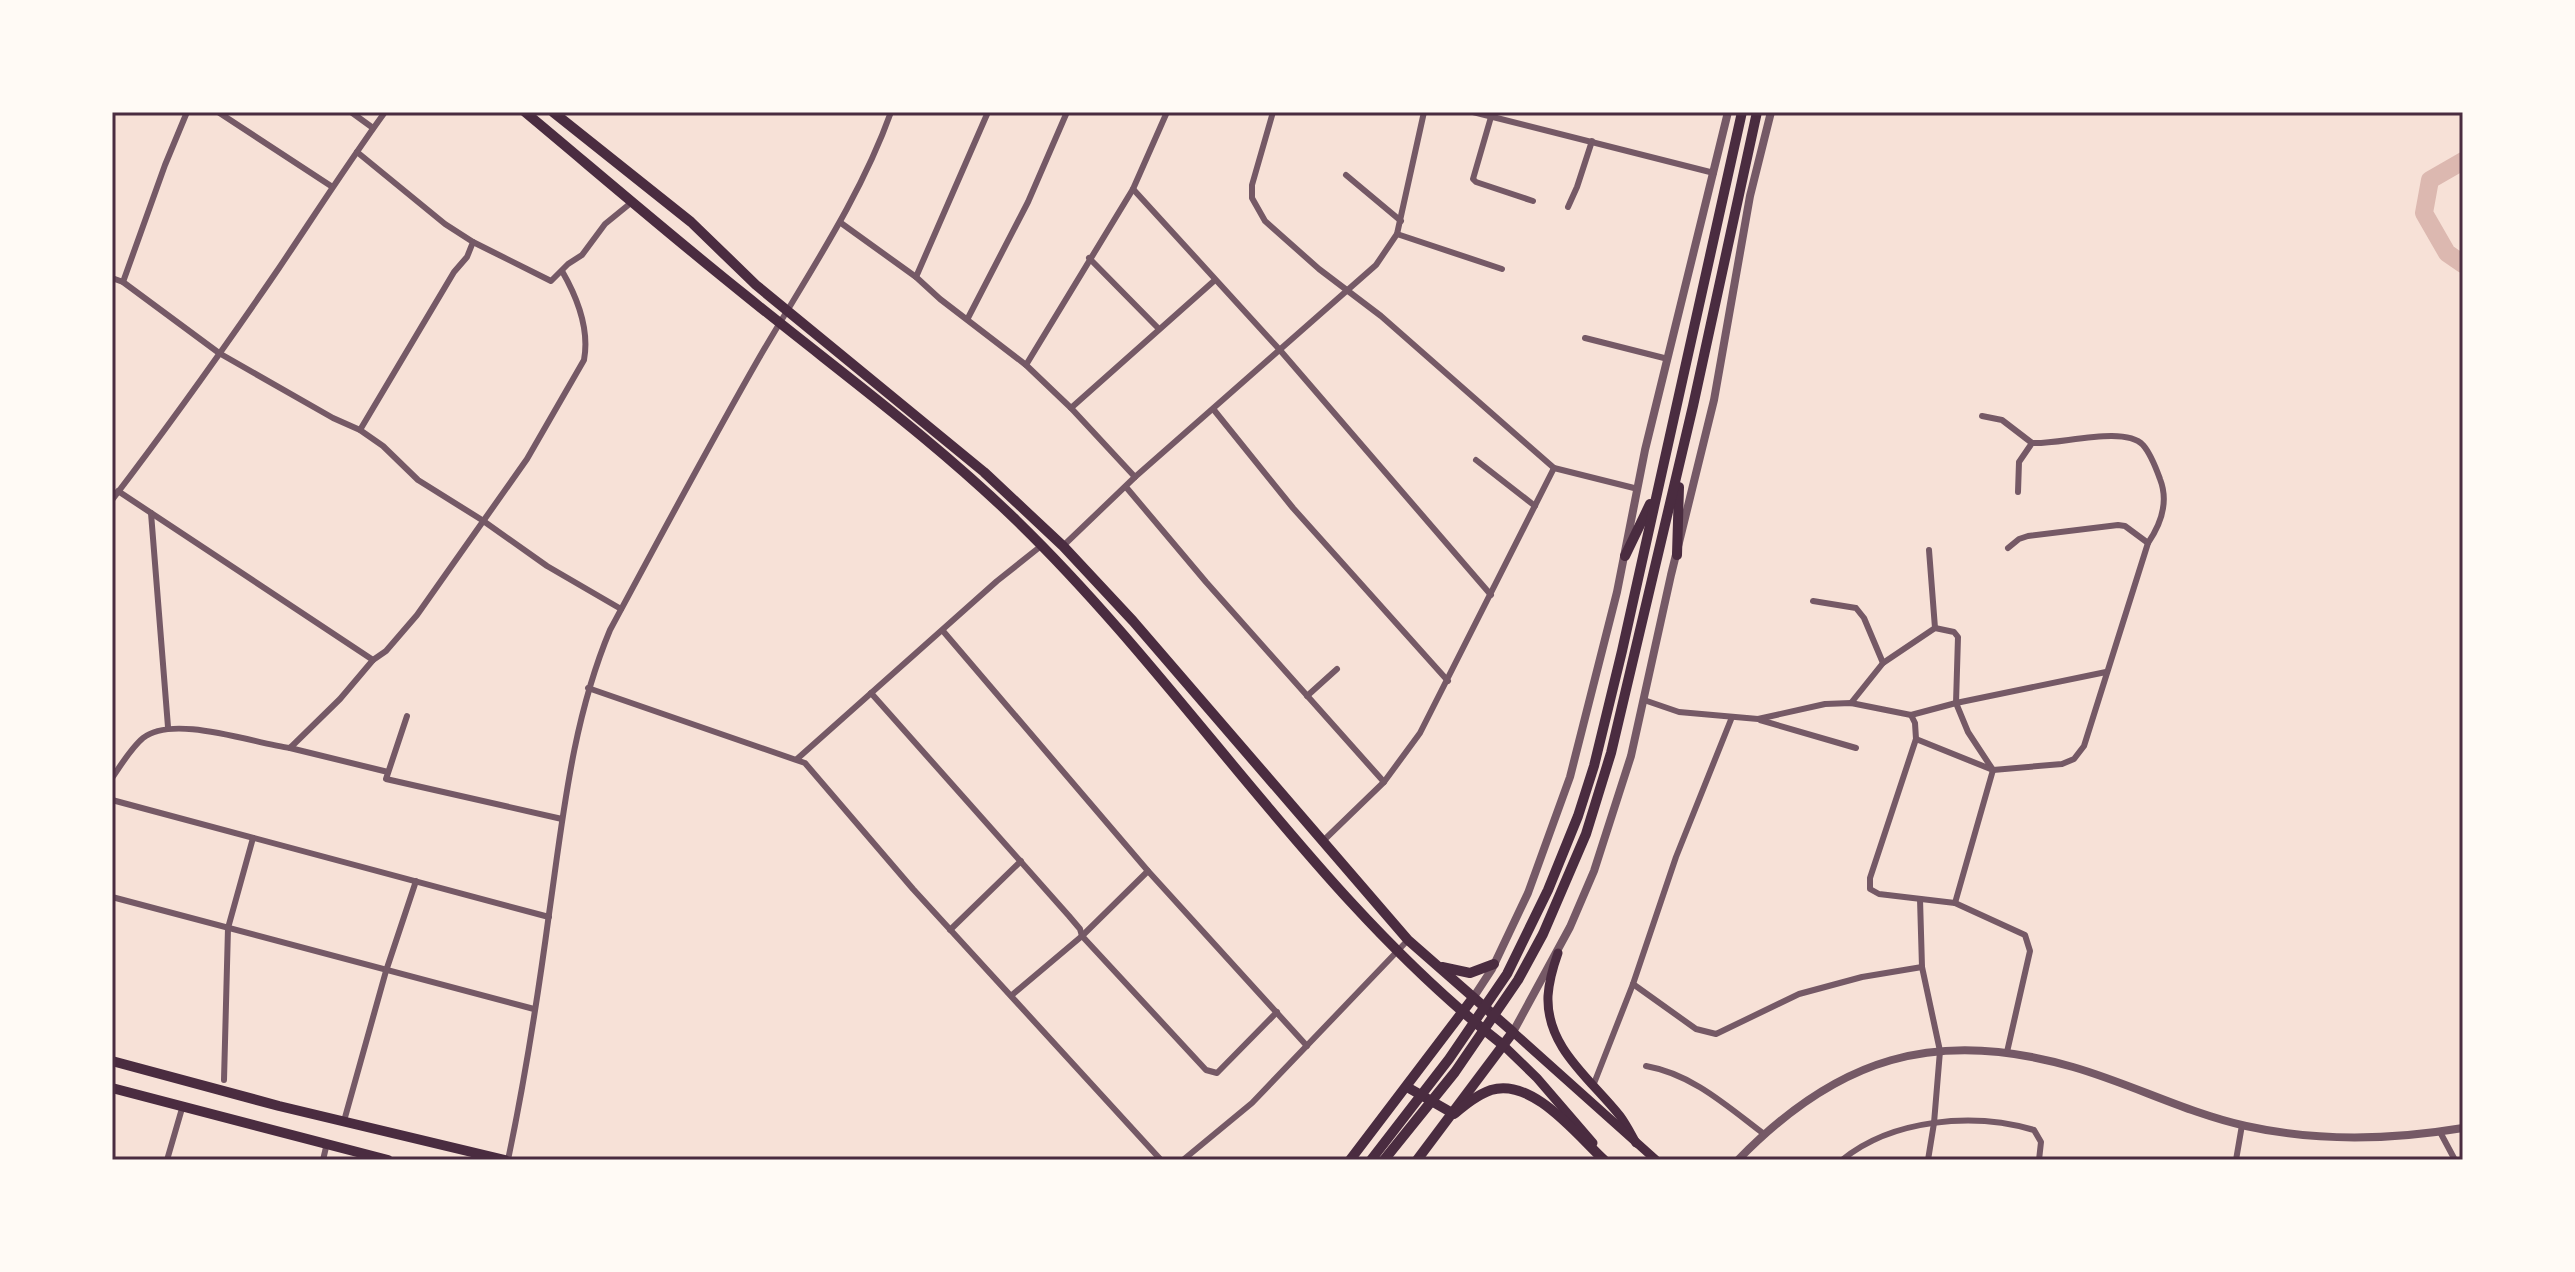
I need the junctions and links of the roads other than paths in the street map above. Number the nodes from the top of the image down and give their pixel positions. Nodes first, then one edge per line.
1 (187, 112) edge
2 (218, 112) edge
3 (351, 112) edge
4 (385, 112) edge
5 (525, 112) edge
6 (553, 112) edge
7 (891, 112) edge
8 (988, 112) edge
9 (1067, 112) edge
10 (1167, 112) edge
11 (1273, 112) edge
12 (1424, 112) edge
13 (1477, 112) edge
14 (1728, 112) edge
15 (1742, 112) edge
16 (1757, 112) edge
17 (1771, 112) edge
18 (1491, 117) junction
19 (373, 128) junction
20 (1592, 141) junction
21 (357, 152) junction
22 (1714, 173) junction
23 (1346, 175) dead end
24 (331, 186) junction
25 (1133, 189) junction
26 (1533, 201) dead end
27 (632, 202) junction
28 (1568, 207) dead end
29 (1401, 221) junction
30 (841, 223) junction
31 (1397, 234) junction
32 (473, 242) junction
33 (1089, 258) junction
34 (1502, 269) dead end
35 (562, 271) junction
36 (916, 277) junction
37 (112, 278) edge
38 (1215, 280) junction
39 (123, 282) junction
40 (1350, 290) junction
41 (788, 310) junction
42 (968, 318) junction
43 (781, 324) junction
44 (1158, 328) junction
45 (1585, 338) dead end
46 (1279, 349) junction
47 (219, 353) junction
48 (1668, 359) junction
49 (1026, 365) junction
50 (1071, 408) junction
51 (1214, 410) junction
52 (1982, 416) dead end
53 (360, 430) junction
54 (2032, 443) junction
55 (1476, 460) dead end
56 (1679, 465) junction
57 (1554, 468) junction
58 (1135, 477) junction
59 (1660, 480) junction
60 (1126, 487) junction
61 (1638, 489) junction
62 (118, 491) junction
63 (2018, 492) dead end
64 (112, 500) edge
65 (1535, 506) junction
66 (151, 513) junction
67 (482, 520) junction
68 (2148, 543) junction
69 (1041, 546) junction
70 (1063, 546) junction
71 (2008, 548) dead end
72 (1929, 550) dead end
73 (1677, 555) junction
74 (1625, 556) junction
75 (1491, 595) junction
76 (1813, 601) dead end
77 (621, 609) junction
78 (1133, 621) junction
79 (1935, 628) junction
80 (943, 631) junction
81 (1119, 631) junction
82 (373, 660) junction
83 (1883, 663) junction
84 (1337, 669) dead end
85 (2106, 672) junction
86 (1448, 681) junction
87 (588, 688) junction
88 (871, 693) junction
89 (1307, 696) junction
90 (1644, 700) junction
91 (1851, 703) junction
92 (1956, 703) junction
93 (1911, 715) junction
94 (407, 716) dead end
95 (1732, 717) junction
96 (1758, 719) junction
97 (168, 727) junction
98 (1916, 739) junction
99 (290, 748) junction
100 (1856, 748) dead end
101 (797, 759) junction
102 (1993, 770) junction
103 (388, 772) junction
104 (112, 778) edge
105 (1384, 782) junction
106 (112, 800) edge
107 (562, 819) junction
108 (253, 838) junction
109 (1322, 842) junction
110 (1021, 861) junction
111 (1148, 871) junction
112 (416, 881) junction
113 (112, 897) edge
114 (1920, 899) junction
115 (1955, 903) junction
116 (1376, 904) junction
117 (1363, 914) junction
118 (549, 917) junction
119 (228, 928) junction
120 (950, 930) junction
121 (1082, 936) junction
122 (1408, 940) junction
123 (1397, 950) junction
124 (1558, 953) junction
125 (1426, 957) junction
126 (1494, 964) junction
127 (1922, 967) junction
128 (386, 971) junction
129 (1633, 984) junction
130 (1012, 995) junction
131 (1473, 998) junction
132 (534, 1009) junction
133 (1277, 1012) junction
134 (1463, 1014) junction
135 (1513, 1032) junction
136 (1503, 1045) junction
137 (1307, 1046) junction
138 (1940, 1051) junction
139 (2007, 1052) junction
140 (112, 1061) edge
141 (1646, 1066) dead end
142 (224, 1080) dead end
143 (1593, 1086) junction
144 (1407, 1087) junction
145 (112, 1088) edge
146 (183, 1105) junction
147 (1454, 1114) junction
148 (344, 1121) junction
149 (1934, 1123) junction
150 (2242, 1125) junction
151 (2463, 1128) edge
152 (2440, 1132) junction
153 (1764, 1134) junction
154 (327, 1143) junction
155 (1636, 1143) junction
156 (167, 1160) edge
157 (323, 1160) edge
158 (388, 1160) edge
159 (506, 1160) edge
160 (1161, 1160) edge
161 (1183, 1160) edge
162 (1350, 1160) edge
163 (1371, 1160) edge
164 (1384, 1160) edge
165 (1417, 1160) edge
166 (1605, 1160) edge
167 (1656, 1160) edge
168 (1738, 1160) edge
169 (1842, 1160) edge
170 (1928, 1160) edge
171 (2039, 1160) edge
172 (2236, 1160) edge
173 (2455, 1160) edge

1 - 39 street
2 - 24 street
3 - 19 street
4 - 19 street
5 - 27 main road
6 - 41 main road
7 - 30 street
8 - 36 street
9 - 42 street
10 - 25 street
11 - 40 street
12 - 29 street
13 - 18 street
14 - 22 street
15 - 59 main road
16 - 56 main road
17 - 73 street
18 - 20 street
18 - 26 street
19 - 21 street
20 - 22 street
20 - 28 street
21 - 24 street
21 - 32 street
22 - 48 street
23 - 29 street
24 - 47 street
25 - 33 street
25 - 38 street
27 - 35 street
27 - 43 main road
29 - 31 street
30 - 36 street
30 - 41 street
31 - 34 street
31 - 40 street
32 - 35 street
32 - 53 street
33 - 44 street
33 - 49 street
35 - 67 street
36 - 42 street
37 - 39 street
38 - 44 street
38 - 46 street
39 - 47 street
40 - 46 street
40 - 57 street
41 - 43 street
41 - 70 main road
42 - 49 street
43 - 69 main road
43 - 77 street
44 - 50 street
45 - 48 street
46 - 51 street
46 - 75 street
47 - 53 street
47 - 62 street
48 - 61 street
49 - 50 street
50 - 58 street
51 - 58 street
51 - 86 street
52 - 54 street
53 - 67 street
54 - 63 street
54 - 68 street
55 - 65 street
56 - 73 main road
56 - 164 main road
57 - 61 street
57 - 65 street
58 - 60 street
59 - 74 main road
59 - 163 main road
60 - 70 street
60 - 89 street
61 - 74 street
62 - 64 street
62 - 66 street
65 - 75 street
66 - 82 street
66 - 97 street
67 - 77 street
67 - 82 street
68 - 71 street
68 - 85 street
69 - 80 street
69 - 81 main road
70 - 78 main road
72 - 79 street
73 - 90 street
74 - 126 street
75 - 86 street
76 - 83 street
77 - 87 street
78 - 81 main road
78 - 109 main road
79 - 83 street
79 - 92 street
80 - 88 street
80 - 111 street
81 - 117 main road
82 - 99 street
83 - 91 street
84 - 89 street
85 - 92 street
85 - 102 street
86 - 105 street
87 - 101 street
87 - 107 street
88 - 101 street
88 - 110 street
89 - 105 street
90 - 95 street
90 - 124 street
91 - 93 street
91 - 96 street
92 - 93 street
92 - 102 street
93 - 98 street
94 - 103 street
95 - 96 street
95 - 129 street
96 - 100 street
97 - 99 street
97 - 104 street
98 - 102 street
98 - 114 street
99 - 103 street
101 - 120 street
102 - 115 street
103 - 107 street
105 - 109 street
106 - 108 street
107 - 118 street
108 - 112 street
108 - 119 street
109 - 116 main road
110 - 120 street
110 - 121 street
111 - 121 street
111 - 133 street
112 - 118 street
112 - 128 street
113 - 119 street
114 - 115 street
114 - 127 street
115 - 139 street
116 - 117 main road
116 - 122 main road
117 - 123 main road
118 - 132 street
119 - 128 street
119 - 142 street
120 - 130 street
121 - 130 street
121 - 133 street
122 - 123 street
122 - 125 main road
123 - 134 main road
123 - 137 street
124 - 135 street
124 - 143 main road
125 - 126 main road
125 - 131 main road
126 - 131 street
127 - 129 street
127 - 138 street
128 - 132 street
128 - 148 street
129 - 143 street
130 - 160 street
131 - 134 main road
131 - 135 main road
132 - 159 street
133 - 137 street
134 - 136 main road
134 - 144 main road
135 - 136 main road
135 - 155 main road
136 - 147 main road
136 - 166 main road
137 - 161 street
138 - 139 street
138 - 149 street
138 - 153 street
139 - 150 street
140 - 148 main road
141 - 153 street
143 - 155 main road
144 - 147 main road
144 - 162 main road
145 - 146 main road
146 - 154 main road
146 - 156 street
147 - 165 main road
147 - 166 main road
148 - 159 main road
149 - 169 street
149 - 170 street
149 - 171 street
150 - 152 street
150 - 172 street
151 - 152 street
152 - 173 street
153 - 168 street
154 - 157 street
154 - 158 main road
155 - 167 main road

